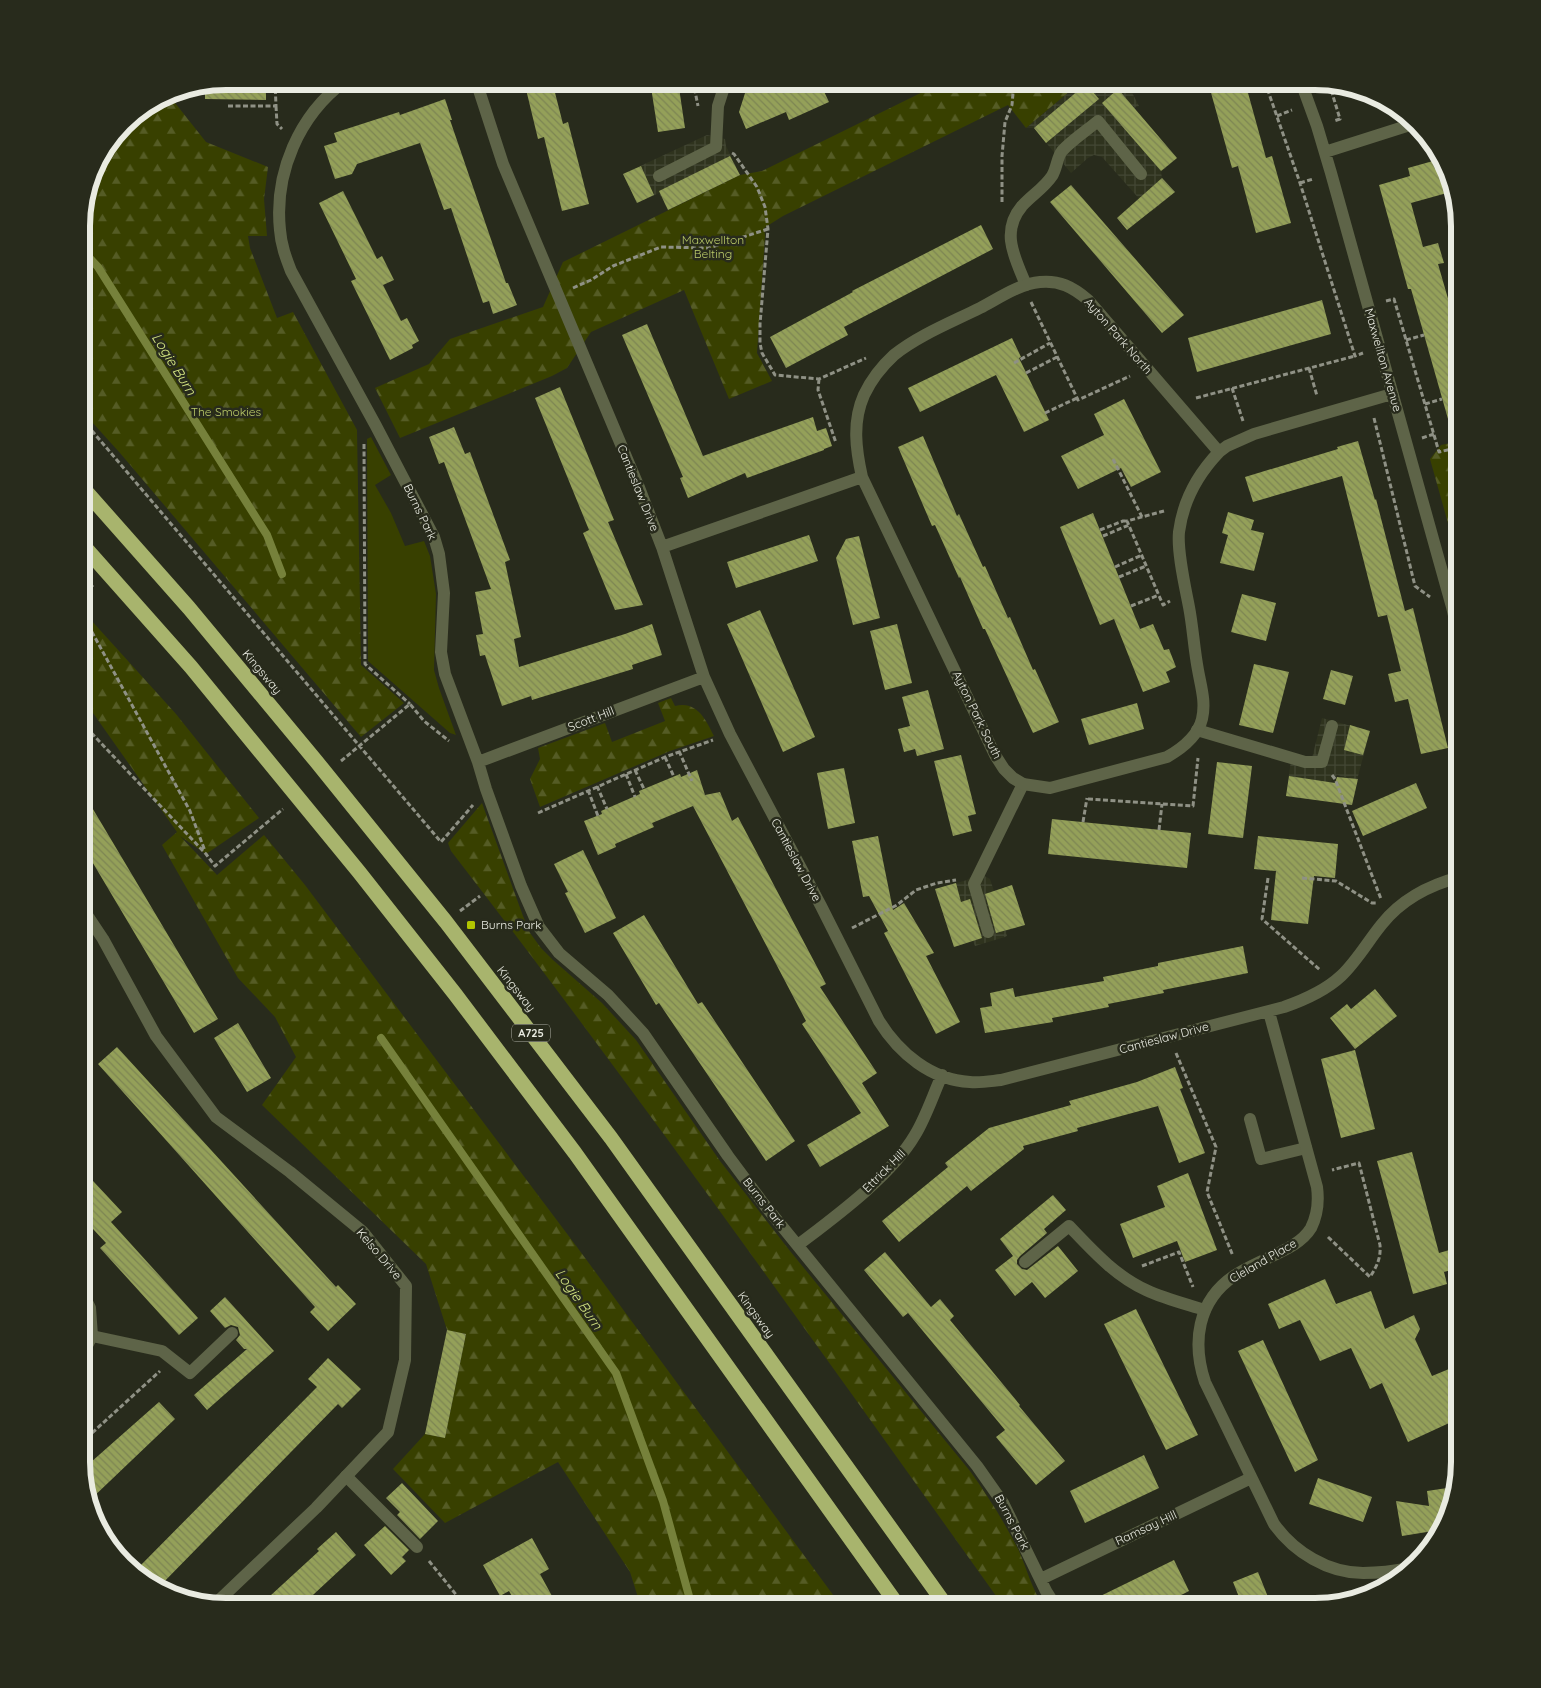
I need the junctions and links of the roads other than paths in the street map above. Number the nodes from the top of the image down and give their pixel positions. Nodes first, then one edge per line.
1 (334, 90) edge
2 (479, 90) edge
3 (723, 90) edge
4 (1304, 90) edge
5 (1407, 126) edge
6 (1325, 152) junction
7 (1141, 174) dead end
8 (659, 176) dead end
9 (1026, 285) junction
10 (1392, 394) junction
11 (1219, 452) junction
12 (862, 477) junction
13 (90, 496) edge
14 (662, 547) junction
15 (90, 552) edge
16 (1451, 603) edge
17 (704, 677) junction
18 (1332, 726) dead end
19 (1194, 735) junction
20 (478, 762) junction
21 (1023, 784) junction
22 (1451, 880) edge
23 (90, 920) edge
24 (988, 932) dead end
25 (1268, 1012) junction
26 (942, 1075) junction
27 (1250, 1119) dead end
28 (1306, 1148) junction
29 (798, 1245) junction
30 (1025, 1262) dead end
31 (90, 1308) edge
32 (1205, 1310) junction
33 (232, 1333) dead end
34 (92, 1336) junction
35 (90, 1340) edge
36 (346, 1476) junction
37 (1251, 1478) junction
38 (417, 1547) road end
39 (1399, 1569) edge
40 (1041, 1578) junction
41 (222, 1598) edge
42 (893, 1598) edge
43 (940, 1598) edge
44 (1051, 1598) edge

1 - 20 street, Burns Park
2 - 14 street, Cantieslaw Drive
3 - 8 street
4 - 6 street, Maxwellton Avenue
5 - 6 street
6 - 10 street, Maxwellton Avenue
7 - 9 street
9 - 11 street, Ayton Park North
9 - 12 street, Ayton Park North
10 - 11 street
10 - 16 street, Maxwellton Avenue
11 - 19 street
12 - 14 street
12 - 21 street, Ayton Park South
13 - 43 highway, Kingsway / A725
14 - 17 street, Cantieslaw Drive
15 - 42 highway, A725
17 - 20 street, Scott Hill
17 - 26 street, Cantieslaw Drive
18 - 19 street
19 - 21 street
20 - 29 street, Burns Park
21 - 24 street
22 - 25 street, Cantieslaw Drive
23 - 36 street, Kelso Drive
25 - 26 street, Cantieslaw Drive
25 - 28 street, Cleland Place
26 - 29 street, Ettrick Hill
27 - 28 street
28 - 32 street, Cleland Place
29 - 40 street, Burns Park
30 - 32 street
31 - 34 street
32 - 37 street, Cleland Place
33 - 34 street
34 - 35 street
36 - 38 street
36 - 41 street, Kelso Drive
37 - 39 street, Cleland Place
37 - 40 street, Ramsay Hill
40 - 44 street, Burns Park

